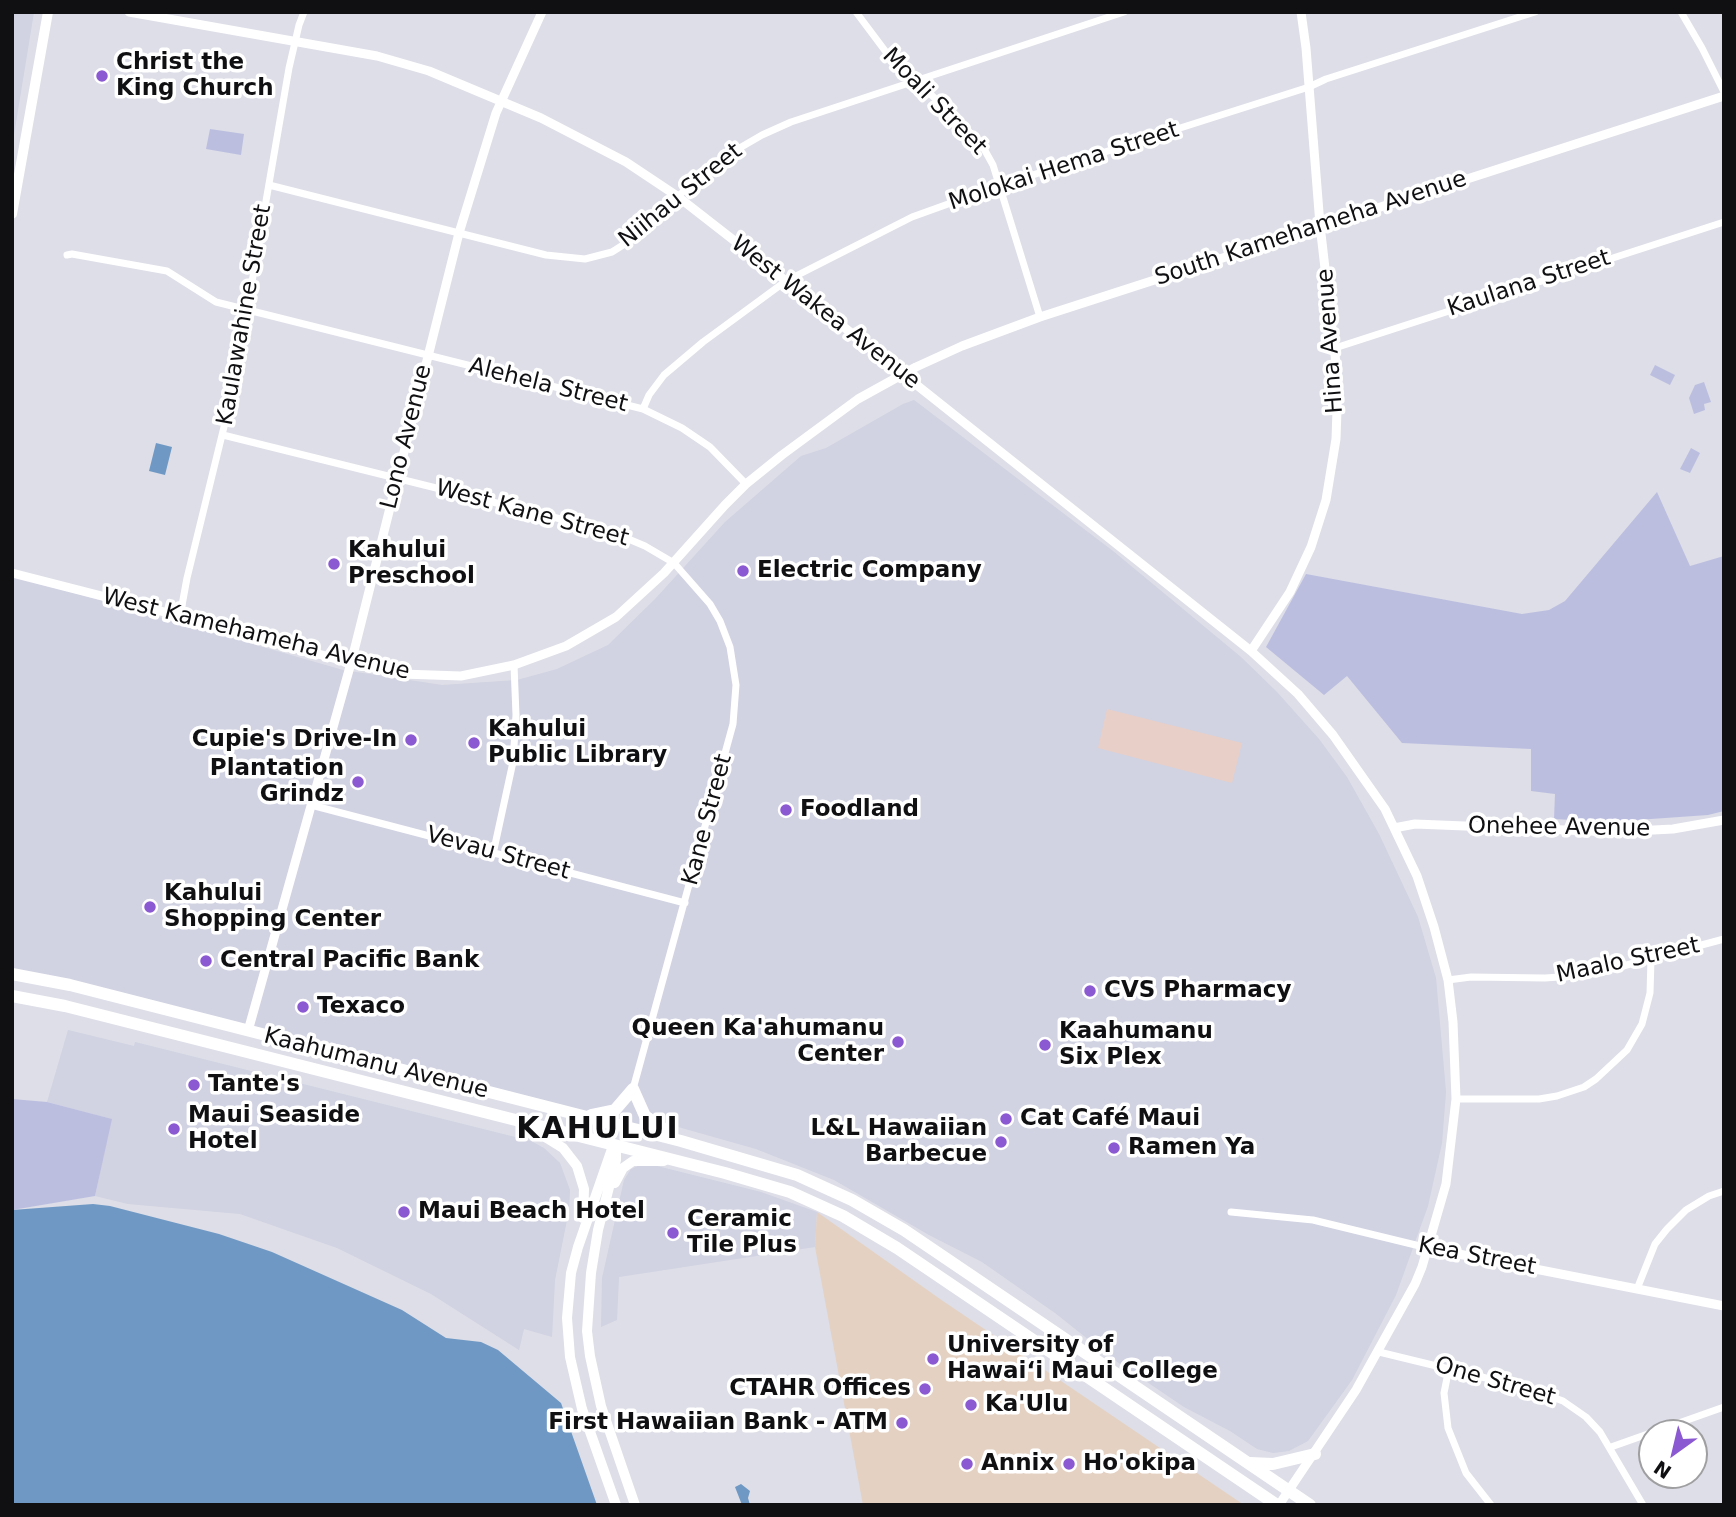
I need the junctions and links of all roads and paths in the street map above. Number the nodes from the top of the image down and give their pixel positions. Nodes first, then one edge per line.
1 (37, 12) edge
2 (48, 12) edge
3 (129, 12) edge
4 (304, 12) edge
5 (542, 12) edge
6 (856, 12) edge
7 (1124, 12) edge
8 (1301, 12) edge
9 (1535, 12) edge
10 (1681, 12) edge
11 (167, 15) edge
12 (44, 36) junction
13 (295, 41) junction
14 (916, 80) junction
15 (1309, 87) junction
16 (1724, 94) edge
17 (501, 101) junction
18 (269, 185) junction
19 (998, 186) junction
20 (14, 194) edge
21 (677, 196) junction
22 (12, 214) edge
23 (1724, 222) edge
24 (1320, 225) junction
25 (459, 233) junction
26 (67, 255) dead end
27 (786, 281) junction
28 (247, 310) junction
29 (1040, 317) junction
30 (1335, 348) junction
31 (427, 356) junction
32 (903, 374) junction
33 (643, 409) junction
34 (223, 435) junction
35 (397, 478) junction
36 (746, 484) junction
37 (674, 563) junction
38 (12, 573) edge
39 (180, 616) junction
40 (1251, 651) junction
41 (351, 663) junction
42 (514, 666) junction
43 (311, 805) junction
44 (1724, 820) edge
45 (1394, 828) junction
46 (493, 854) junction
47 (685, 903) junction
48 (1724, 939) edge
49 (1651, 959) junction
50 (12, 974) edge
51 (1448, 980) junction
52 (70, 985) junction
53 (12, 996) edge
54 (65, 1006) junction
55 (248, 1031) junction
56 (243, 1051) junction
57 (430, 1078) junction
58 (633, 1089) junction
59 (425, 1098) junction
60 (1456, 1099) junction
61 (583, 1116) junction
62 (517, 1121) junction
63 (622, 1126) junction
64 (681, 1141) junction
65 (615, 1146) junction
66 (671, 1160) junction
67 (1724, 1191) edge
68 (604, 1208) junction
69 (1231, 1212) dead end
70 (578, 1247) junction
71 (1428, 1248) junction
72 (993, 1289) junction
73 (1637, 1289) junction
74 (983, 1305) junction
75 (1724, 1306) edge
76 (567, 1318) junction
77 (587, 1318) junction
78 (1378, 1352) junction
79 (1449, 1368) junction
80 (1724, 1407) edge
81 (1611, 1447) junction
82 (1315, 1454) junction
83 (1250, 1463) junction
84 (1290, 1490) junction
85 (616, 1505) edge
86 (635, 1505) edge
87 (1278, 1505) edge
88 (1310, 1505) edge
89 (1491, 1505) edge
90 (1643, 1505) edge

1 - 12 main road
2 - 12 main road
3 - 11 street, West Wakea Avenue
4 - 13 street, Kaulawahine Street
5 - 17 street, Lono Avenue
6 - 14 street, Moali Street
7 - 14 street, Niihau Street
8 - 15 street, Hina Avenue
9 - 15 street, Molokai Hema Street
10 - 16 street
11 - 13 street, West Wakea Avenue
12 - 20 main road
13 - 17 street, West Wakea Avenue
13 - 18 street, Kaulawahine Street
14 - 19 street, Moali Street
14 - 21 street, Niihau Street
15 - 19 street, Molokai Hema Street
15 - 24 street, Hina Avenue
16 - 24 street, South Kamehameha Avenue
17 - 21 street, West Wakea Avenue
17 - 25 street, Lono Avenue
18 - 25 street, Niihau Street
18 - 28 street, Kaulawahine Street
19 - 27 street, Molokai Hema Street
19 - 29 street, Moali Street
20 - 22 main road
21 - 25 street, Niihau Street
21 - 27 street, West Wakea Avenue
23 - 30 street, Kaulana Street
24 - 29 street, South Kamehameha Avenue
24 - 30 street, Hina Avenue
25 - 31 street, Lono Avenue
26 - 28 street, Alehela Street
27 - 32 street, West Wakea Avenue
27 - 33 street, Molokai Hema Street
28 - 31 street, Alehela Street
28 - 34 street, Kaulawahine Street
29 - 32 street, South Kamehameha Avenue
30 - 40 street, Hina Avenue
31 - 33 street, Alehela Street
31 - 35 street, Lono Avenue
32 - 36 street, West Kamehameha Avenue
32 - 40 street, West Wakea Avenue
33 - 36 street, Alehela Street
34 - 35 street, West Kane Street
34 - 39 street, Kaulawahine Street
35 - 37 street, West Kane Street
35 - 41 street, Lono Avenue
36 - 37 street, West Kamehameha Avenue
37 - 42 street, West Kamehameha Avenue
37 - 47 street, Kane Street
38 - 39 street, West Kamehameha Avenue
39 - 41 street, West Kamehameha Avenue
40 - 45 street, West Wakea Avenue
41 - 42 street, West Kamehameha Avenue
41 - 43 street, Lono Avenue
42 - 46 street
43 - 46 street, Vevau Street
43 - 55 street, Lono Avenue
44 - 45 street, Onehee Avenue
45 - 51 street, West Wakea Avenue
46 - 47 street, Vevau Street
47 - 58 street, Kane Street
48 - 49 street, Maalo Street
49 - 51 street, Maalo Street
49 - 60 street
50 - 52 main road, Kaahumanu Avenue
51 - 60 street, West Wakea Avenue
52 - 54 main road
52 - 55 main road, Kaahumanu Avenue
53 - 54 main road, Kaahumanu Avenue
54 - 56 main road, Kaahumanu Avenue
55 - 56 main road
55 - 57 main road, Kaahumanu Avenue
56 - 59 main road, Kaahumanu Avenue
57 - 59 main road
57 - 61 main road, Kaahumanu Avenue
58 - 61 main road
58 - 63 main road
58 - 64 main road
59 - 62 main road, Kaahumanu Avenue
60 - 71 street, West Wakea Avenue
61 - 63 main road, Kaahumanu Avenue
62 - 65 main road, Kaahumanu Avenue
62 - 70 main road
63 - 64 main road, Kaahumanu Avenue
63 - 65 main road
64 - 72 main road, Kaahumanu Avenue
65 - 66 main road, Kaahumanu Avenue
65 - 68 main road
65 - 70 main road
66 - 68 main road
66 - 74 main road, Kaahumanu Avenue
67 - 73 street
68 - 77 main road
69 - 71 street, Kea Street
70 - 76 main road
71 - 73 street, Kea Street
71 - 78 street, West Wakea Avenue
72 - 74 main road
72 - 83 main road, Kaahumanu Avenue
73 - 75 street, Kea Street
74 - 87 main road, Kaahumanu Avenue
76 - 77 main road
76 - 85 main road
77 - 86 main road
78 - 79 street, One Street
78 - 82 street, West Wakea Avenue
79 - 81 street, One Street
79 - 89 street
80 - 81 street
81 - 90 street, One Street
82 - 83 main road
82 - 84 street, West Wakea Avenue
83 - 84 main road, Kaahumanu Avenue
84 - 87 street, West Wakea Avenue
84 - 88 main road, Kaahumanu Avenue

